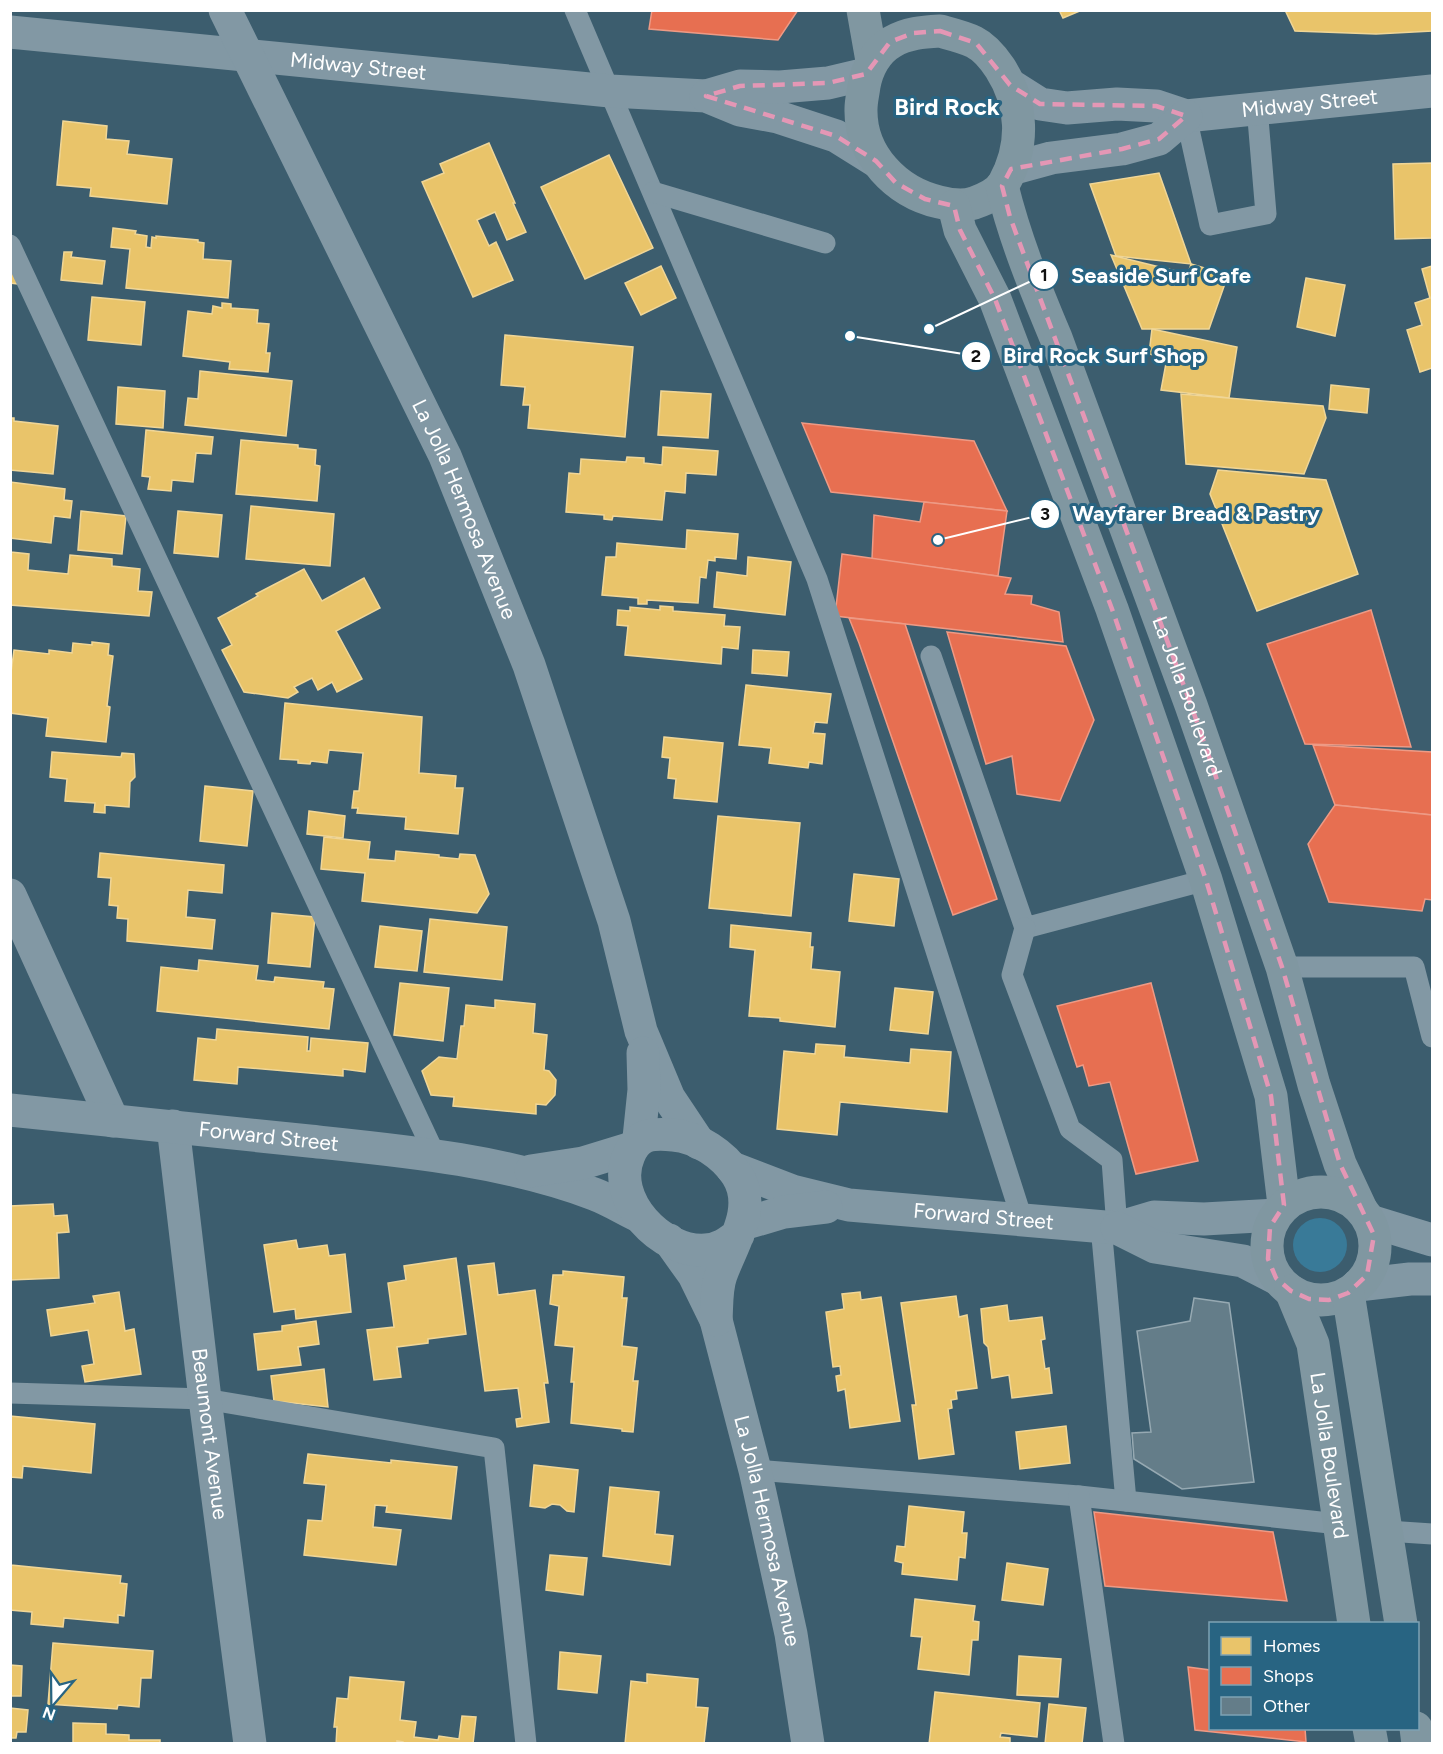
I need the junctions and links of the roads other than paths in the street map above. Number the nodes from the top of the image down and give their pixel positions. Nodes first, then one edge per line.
1 (225, 10) edge
2 (575, 10) edge
3 (863, 10) edge
4 (932, 21) edge
5 (10, 32) edge
6 (248, 55) junction
7 (869, 68) junction
8 (1010, 85) junction
9 (610, 91) junction
10 (1432, 91) edge
11 (706, 96) junction
12 (1257, 107) junction
13 (1186, 116) junction
14 (876, 161) junction
15 (1006, 177) junction
16 (653, 192) junction
17 (954, 206) junction
18 (825, 243) dead end
19 (10, 245) edge
20 (931, 656) dead end
21 (1206, 880) junction
22 (10, 895) edge
23 (1025, 928) junction
24 (1282, 967) junction
25 (641, 1030) junction
26 (1432, 1037) edge
27 (10, 1110) edge
28 (113, 1121) junction
29 (173, 1126) junction
30 (636, 1143) junction
31 (699, 1143) junction
32 (435, 1155) junction
33 (732, 1168) junction
34 (523, 1173) junction
35 (849, 1205) junction
36 (1280, 1210) junction
37 (1365, 1215) junction
38 (639, 1216) junction
39 (1022, 1219) junction
40 (1109, 1227) junction
41 (740, 1230) junction
42 (669, 1240) junction
43 (1432, 1240) edge
44 (1432, 1279) edge
45 (1284, 1284) junction
46 (1353, 1289) junction
47 (716, 1320) junction
48 (10, 1393) edge
49 (205, 1399) junction
50 (755, 1470) junction
51 (1079, 1496) junction
52 (1126, 1501) junction
53 (1339, 1524) junction
54 (1388, 1531) junction
55 (1432, 1534) edge
56 (1354, 1622) edge
57 (1401, 1622) edge
58 (250, 1743) edge
59 (526, 1743) edge
60 (808, 1743) edge
61 (1114, 1743) edge

1 - 6 street, La Jolla Hermosa Avenue
2 - 9 lane
3 - 7 main road
4 - 7 main road
4 - 8 main road
5 - 6 street, Midway Street
6 - 9 street, Midway Street
6 - 25 street, La Jolla Hermosa Avenue
7 - 11 street, Midway Street
7 - 14 main road
8 - 13 street, Midway Street
8 - 15 main road
9 - 11 street, Midway Street
9 - 16 lane
10 - 12 street, Midway Street
11 - 14 street, Midway Street
12 - 13 street, Midway Street
12 - 13 lane
13 - 15 street
14 - 17 main road
15 - 17 main road
15 - 24 main road, La Jolla Boulevard
16 - 18 lane
16 - 39 lane
17 - 21 main road, La Jolla Boulevard
19 - 32 lane
20 - 23 lane
21 - 23 lane
21 - 36 main road, La Jolla Boulevard
22 - 28 street
23 - 40 lane
24 - 26 lane
24 - 37 main road, La Jolla Boulevard
25 - 30 street, La Jolla Hermosa Avenue
25 - 31 street, La Jolla Hermosa Avenue
27 - 28 street, Forward Street
28 - 29 street, Forward Street
29 - 32 street, Forward Street
29 - 49 street, Beaumont Avenue
30 - 31 street
30 - 34 street, Forward Street
30 - 38 street
31 - 33 street
32 - 34 street, Forward Street
33 - 35 street, Forward Street
33 - 41 street
34 - 38 street, Forward Street
35 - 39 street, Forward Street
35 - 41 street, Forward Street
36 - 37 main road
36 - 40 street, Forward Street
36 - 45 main road
37 - 43 street
37 - 46 main road
38 - 42 street
39 - 40 street, Forward Street
40 - 45 street, Forward Street
40 - 52 lane
41 - 42 street
41 - 47 street, La Jolla Hermosa Avenue
42 - 47 street, La Jolla Hermosa Avenue
44 - 46 street
45 - 46 main road
45 - 53 main road, La Jolla Boulevard
46 - 54 main road, La Jolla Boulevard
47 - 50 street, La Jolla Hermosa Avenue
48 - 49 lane
49 - 58 street, Beaumont Avenue
49 - 59 lane
50 - 51 lane
50 - 60 street, La Jolla Hermosa Avenue
51 - 52 lane
51 - 61 lane
52 - 53 lane
53 - 56 main road, La Jolla Boulevard
54 - 55 lane
54 - 57 main road, La Jolla Boulevard

